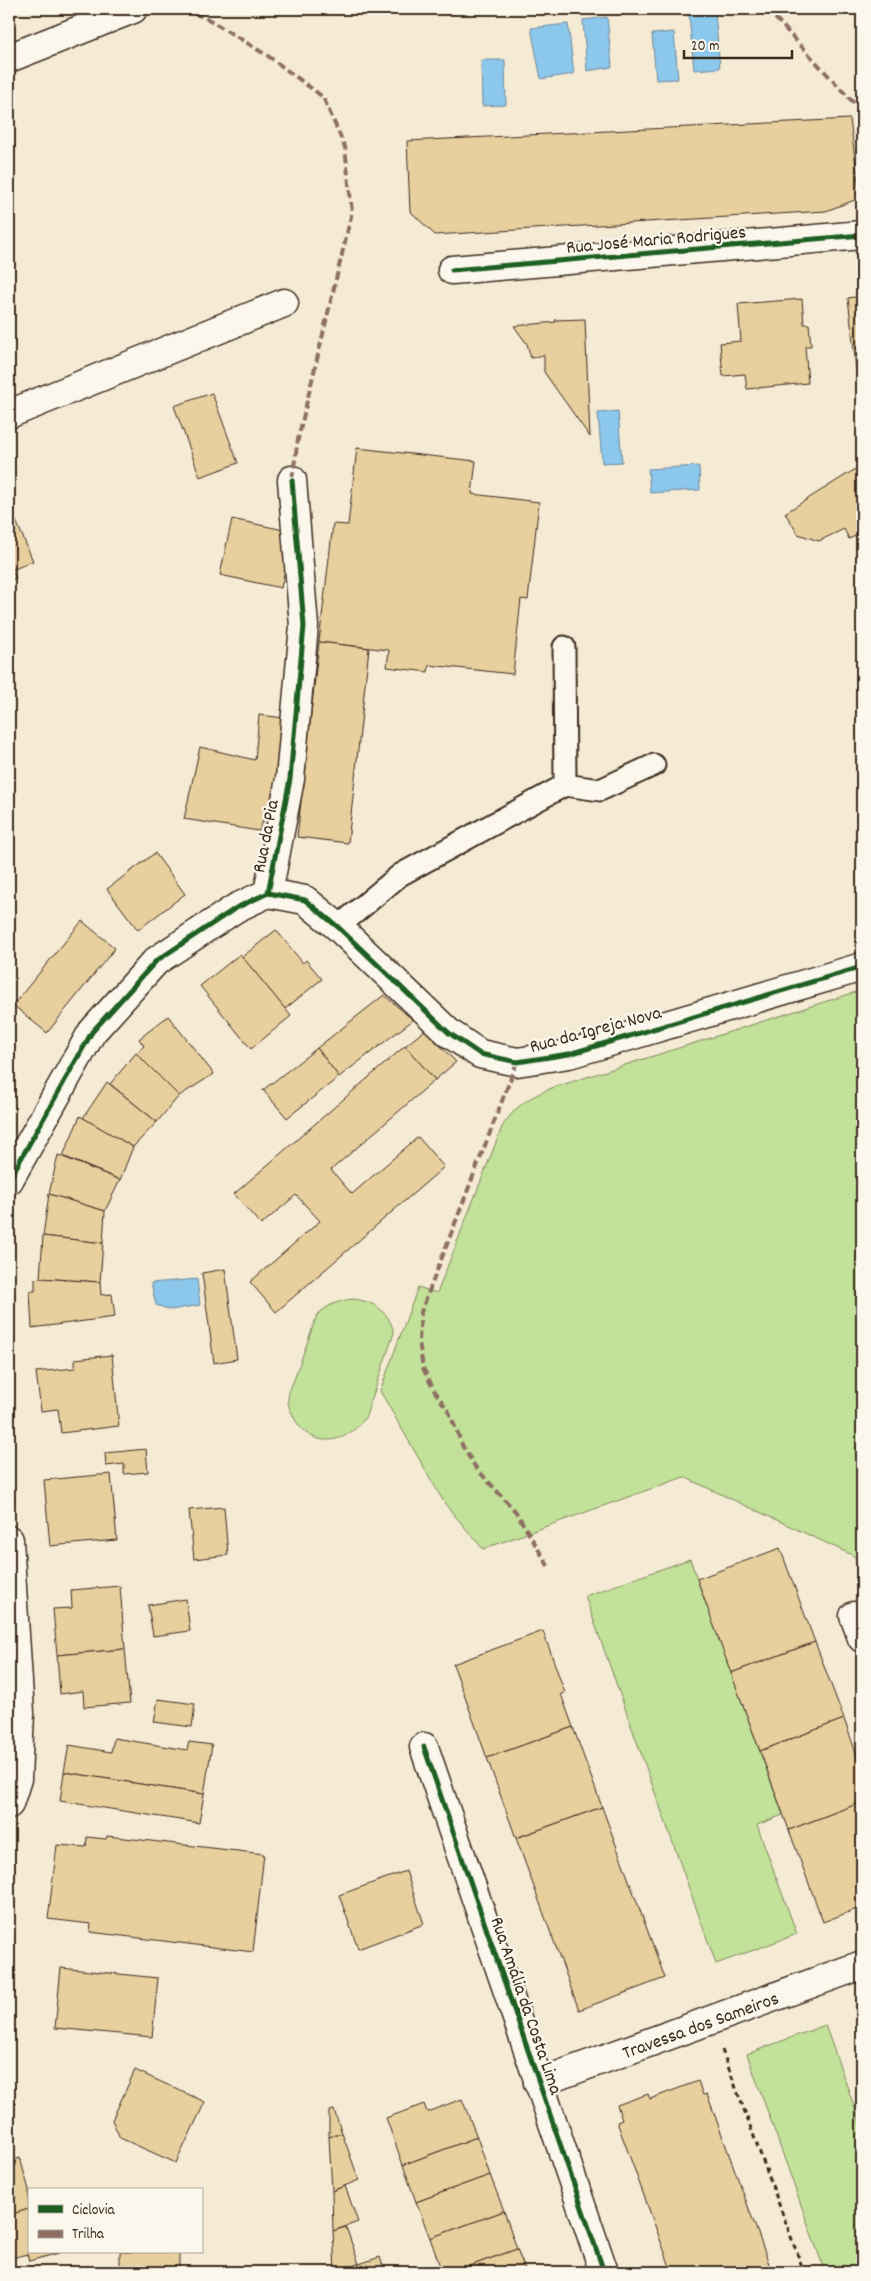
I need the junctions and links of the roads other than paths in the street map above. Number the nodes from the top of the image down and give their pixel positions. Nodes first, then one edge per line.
1 (133, 9) edge
2 (9, 58) edge
3 (862, 235) edge
4 (452, 270) dead end
5 (284, 303) dead end
6 (9, 414) edge
7 (292, 480) dead end
8 (564, 647) dead end
9 (654, 766) dead end
10 (565, 785) junction
11 (268, 893) junction
12 (338, 927) junction
13 (862, 967) edge
14 (9, 1180) edge
15 (9, 1540) edge
16 (424, 1747) dead end
17 (9, 1804) edge
18 (862, 1965) edge
19 (538, 2082) junction
20 (604, 2272) edge

1 - 2 street
3 - 4 street, Rua José Maria Rodrigues
5 - 6 street
7 - 11 street, Rua da Pia
8 - 10 lane
9 - 10 lane
10 - 12 lane
11 - 12 street, Rua da Igreja Nova
11 - 14 street, Rua da Pia
12 - 13 street, Rua da Igreja Nova
15 - 17 street
16 - 19 street, Rua Amália da Costa Lima
18 - 19 street, Travessa dos Sameiros
19 - 20 street, Rua Amália da Costa Lima

